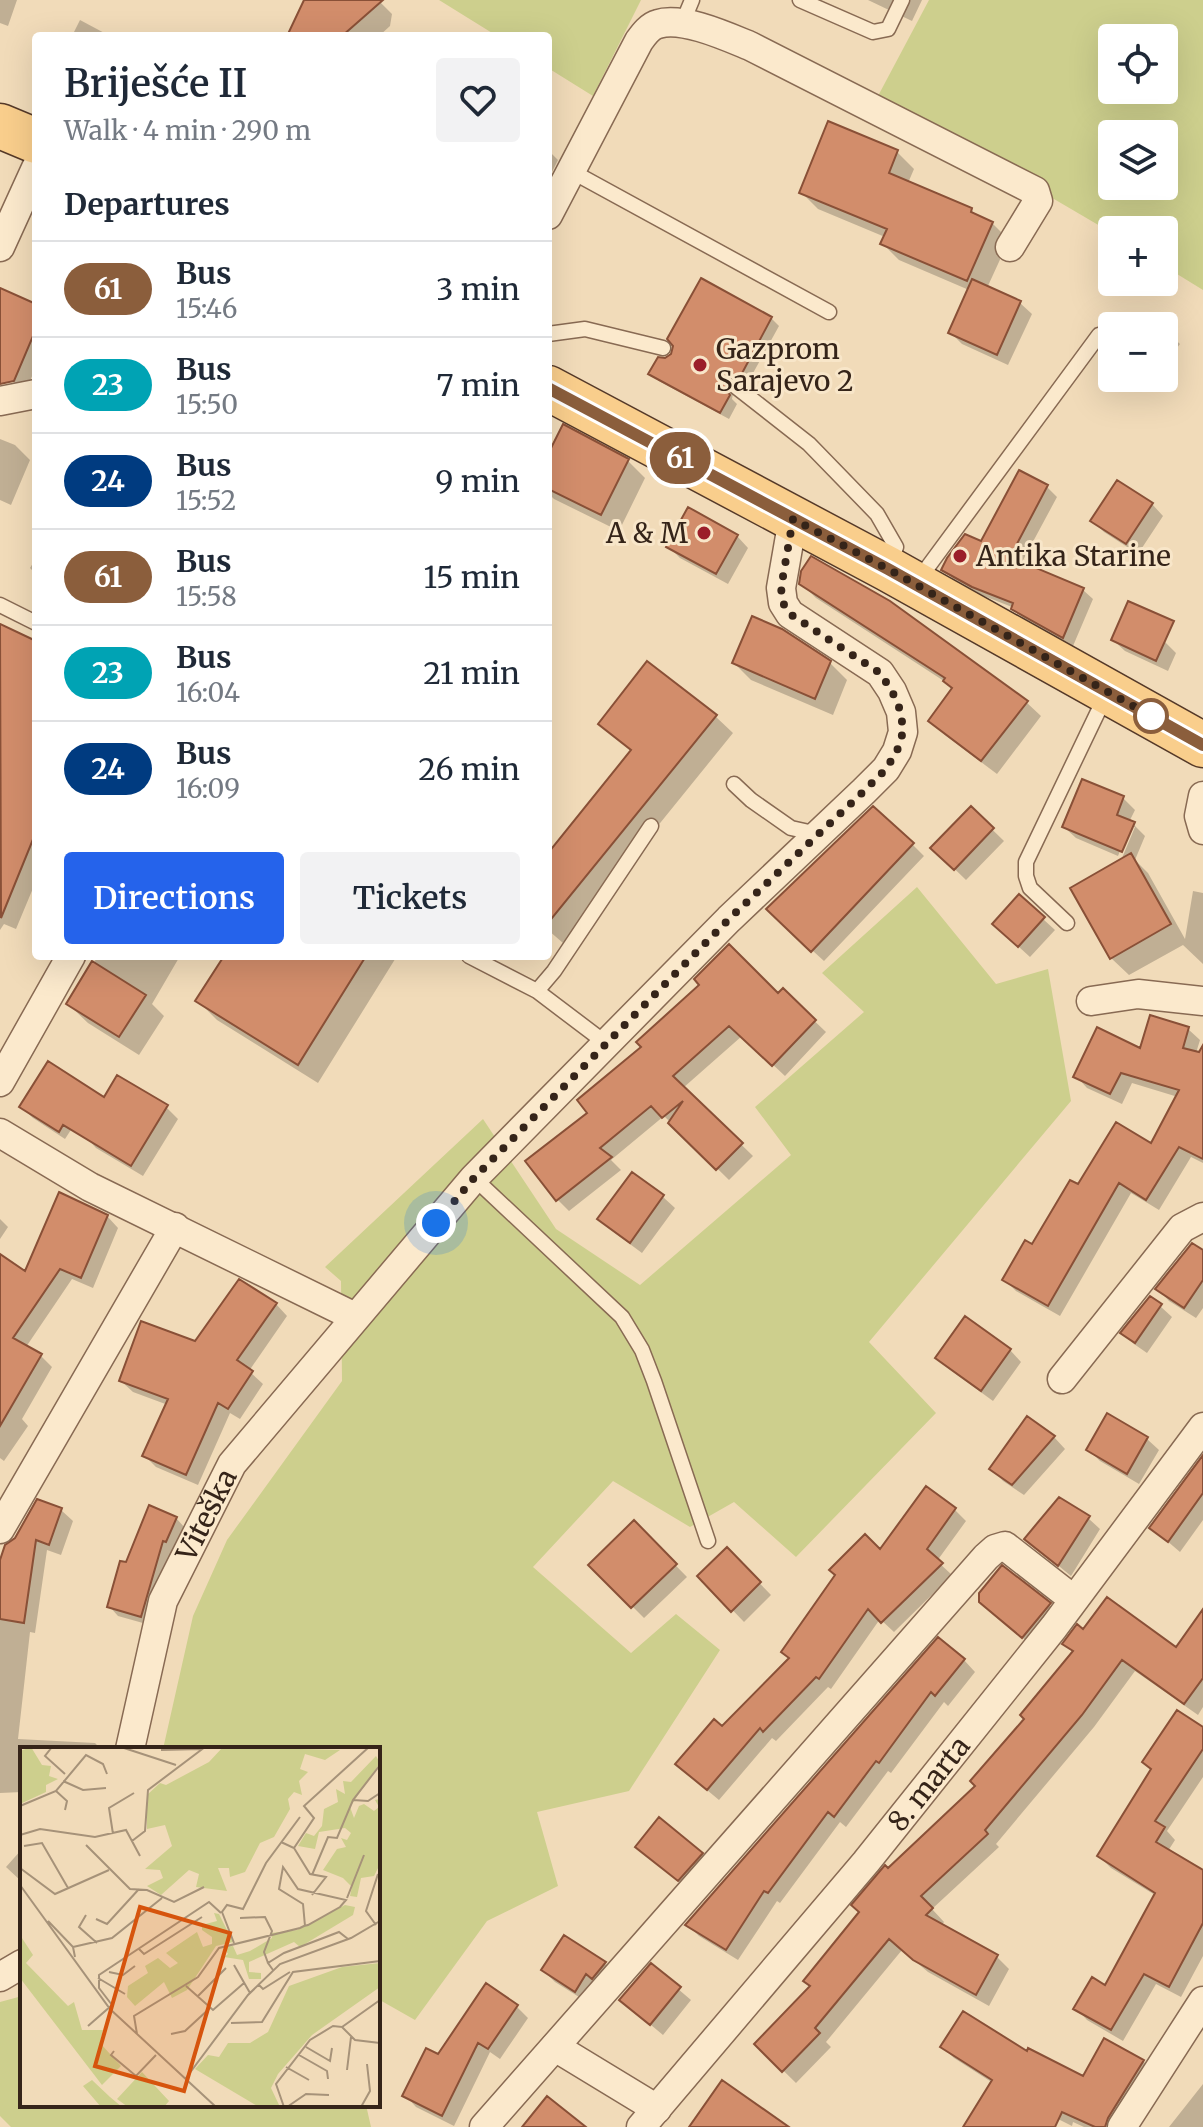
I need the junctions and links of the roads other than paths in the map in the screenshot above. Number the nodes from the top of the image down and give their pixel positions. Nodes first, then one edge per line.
1 (800, 0) edge
2 (902, 0) edge
3 (687, 12) edge
4 (0, 126) edge
5 (32, 139) edge
6 (571, 171) junction
7 (32, 176) edge
8 (552, 207) edge
9 (3, 234) edge
10 (1010, 247) dead end
11 (829, 312) dead end
12 (552, 333) edge
13 (1098, 336) edge
14 (663, 348) dead end
15 (735, 386) dead end
16 (552, 390) edge
17 (32, 395) edge
18 (0, 401) edge
19 (793, 519) junction
20 (901, 577) junction
21 (0, 605) edge
22 (32, 621) edge
23 (1108, 692) junction
24 (1203, 745) edge
25 (734, 784) dead end
26 (1203, 796) edge
27 (651, 826) dead end
28 (1203, 830) edge
29 (818, 835) junction
30 (1067, 923) dead end
31 (69, 960) edge
32 (477, 960) edge
33 (537, 991) junction
34 (1091, 1001) dead end
35 (1203, 1001) edge
36 (607, 1044) junction
37 (0, 1082) edge
38 (0, 1133) edge
39 (474, 1178) junction
40 (1203, 1217) edge
41 (175, 1227) junction
42 (355, 1317) junction
43 (1062, 1379) dead end
44 (1203, 1427) edge
45 (0, 1529) edge
46 (708, 1541) dead end
47 (1073, 1599) junction
48 (130, 1747) edge
49 (20, 1965) edge
50 (0, 1977) edge
51 (1203, 2001) edge
52 (555, 2047) junction
53 (649, 2118) edge
54 (484, 2127) edge
55 (1122, 2127) edge

1 - 2 lane
3 - 6 street
3 - 10 street
4 - 5 main road
6 - 8 street
6 - 11 lane
7 - 9 street
12 - 14 lane
13 - 20 lane
15 - 20 lane
16 - 19 main road
17 - 18 street
19 - 20 main road
19 - 29 street, Viteška
20 - 23 main road
21 - 22 lane
23 - 24 main road
23 - 30 lane
25 - 29 lane
26 - 28 street
27 - 33 lane
29 - 36 street, Viteška
31 - 37 street
32 - 33 lane
33 - 36 lane
34 - 35 street
36 - 39 street, Viteška
38 - 41 street
39 - 42 street, Viteška
39 - 46 lane
40 - 43 street
41 - 42 street
41 - 45 street
42 - 48 street, Viteška
44 - 47 street, 8. marta
47 - 52 street
47 - 53 street, 8. marta
49 - 50 street
51 - 55 street
52 - 53 street
52 - 54 street

